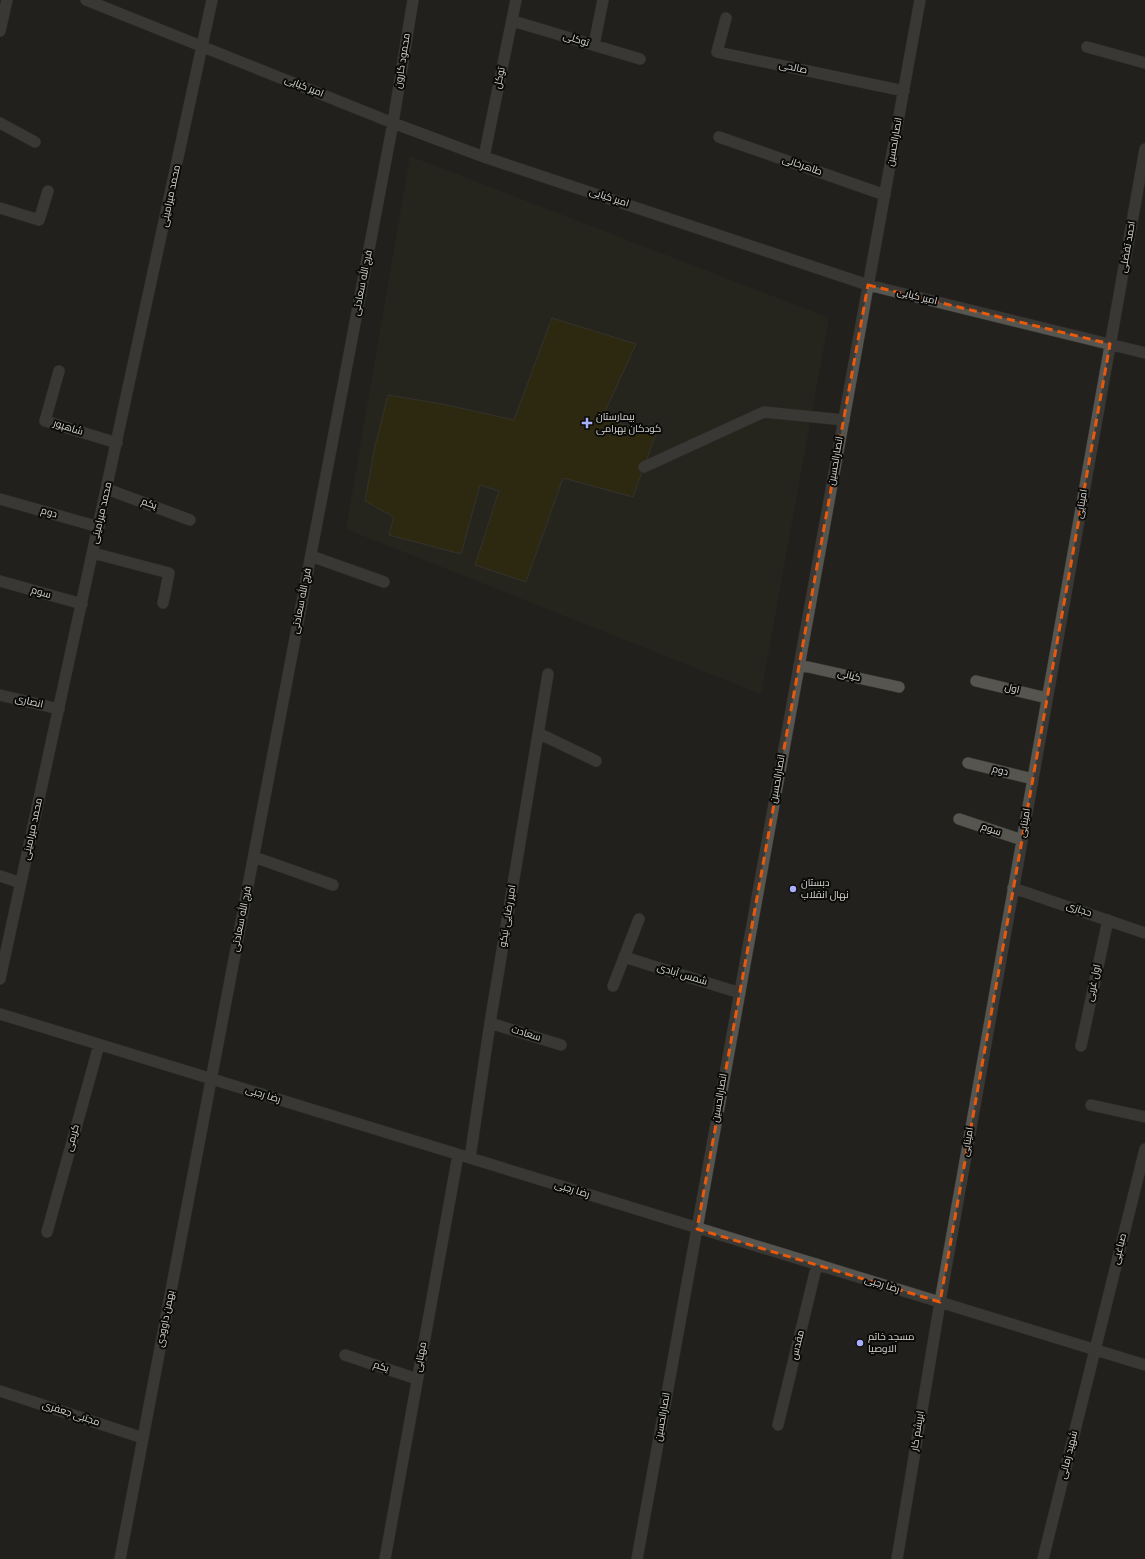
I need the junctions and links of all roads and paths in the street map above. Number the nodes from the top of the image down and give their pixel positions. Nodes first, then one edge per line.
1 (7, 0) edge
2 (86, 0) edge
3 (212, 0) edge
4 (414, 0) edge
5 (516, 0) edge
6 (603, 0) edge
7 (920, 0) edge
8 (726, 18) dead end
9 (513, 20) junction
10 (0, 31) edge
11 (594, 45) junction
12 (203, 47) junction
13 (1087, 47) dead end
14 (640, 59) dead end
15 (1145, 63) edge
16 (904, 91) junction
17 (0, 123) edge
18 (393, 123) junction
19 (719, 138) dead end
20 (35, 142) dead end
21 (1145, 149) edge
22 (484, 157) junction
23 (48, 191) dead end
24 (885, 195) junction
25 (0, 208) edge
26 (868, 285) junction
27 (1110, 344) junction
28 (1145, 353) edge
29 (59, 371) dead end
30 (844, 420) junction
31 (117, 444) junction
32 (644, 467) dead end
33 (107, 489) junction
34 (0, 499) edge
35 (190, 520) dead end
36 (99, 527) junction
37 (93, 553) junction
38 (311, 556) junction
39 (0, 581) edge
40 (384, 582) dead end
41 (163, 602) dead end
42 (82, 604) junction
43 (799, 665) junction
44 (548, 674) dead end
45 (976, 681) dead end
46 (900, 687) dead end
47 (0, 695) edge
48 (1047, 698) junction
49 (59, 709) junction
50 (538, 733) junction
51 (596, 761) dead end
52 (968, 763) dead end
53 (1033, 779) junction
54 (959, 819) dead end
55 (1022, 840) junction
56 (254, 857) junction
57 (0, 876) edge
58 (21, 883) junction
59 (333, 885) dead end
60 (1013, 888) junction
61 (639, 919) dead end
62 (1108, 920) junction
63 (1145, 933) edge
64 (624, 957) junction
65 (0, 979) edge
66 (613, 986) dead end
67 (740, 993) junction
68 (0, 1014) edge
69 (490, 1023) junction
70 (98, 1045) junction
71 (561, 1045) dead end
72 (1081, 1046) dead end
73 (211, 1079) junction
74 (1091, 1105) dead end
75 (1145, 1117) edge
76 (1145, 1149) edge
77 (458, 1155) junction
78 (470, 1158) junction
79 (697, 1229) junction
80 (47, 1232) dead end
81 (817, 1264) junction
82 (940, 1302) junction
83 (1095, 1350) junction
84 (345, 1355) dead end
85 (1145, 1365) edge
86 (417, 1379) junction
87 (0, 1391) edge
88 (778, 1425) dead end
89 (143, 1438) junction
90 (120, 1559) edge
91 (385, 1559) edge
92 (637, 1559) edge
93 (897, 1559) edge
94 (1043, 1559) edge

1 - 10 street
2 - 12 street, امیر کیایی
3 - 12 street, محمد میرامینی
4 - 18 street, محمود کارون
5 - 9 street, توکل
6 - 11 street
7 - 16 street, انصارالحسین
8 - 16 street, صالحی
9 - 11 street, توکلی
9 - 22 street, توکل
11 - 14 street, توکلی
12 - 18 street, امیر کیایی
12 - 31 street, محمد میرامینی
13 - 15 street
16 - 24 street, انصارالحسین
17 - 20 street
18 - 22 street, امیر کیایی
18 - 38 street, فرج الله سعادتی
19 - 24 street, طاهرخانی
21 - 27 street, احمد تفضلی
22 - 26 street, امیر کیایی
23 - 25 street
24 - 26 street, انصارالحسین
26 - 27 street, امیر کیایی
26 - 30 street, انصارالحسین
27 - 28 street, امیر کیایی
27 - 48 street, امینایی
29 - 31 street, شاهپور
30 - 32 street
30 - 43 street, انصارالحسین
31 - 33 street, محمد میرامینی
33 - 35 street, یکم
33 - 36 street, محمد میرامینی
34 - 36 street, دوم
36 - 37 street, محمد میرامینی
37 - 41 street
37 - 42 street, محمد میرامینی
38 - 40 street
38 - 56 street, فرج الله سعادتی
39 - 42 street, سوم
42 - 49 street, محمد میرامینی
43 - 46 street, کیانی
43 - 67 street, انصارالحسین
44 - 50 street, امیر رضایی نیکو
45 - 48 street, اول
47 - 49 street, انصاری
48 - 53 street, امینایی
49 - 58 street, محمد میرامینی
50 - 51 street
50 - 69 street, امیر رضایی نیکو
52 - 53 street, دوم
53 - 55 street, امینایی
54 - 55 street, سوم
55 - 60 street, امینایی
56 - 59 street
56 - 73 street, فرج الله سعادتی
57 - 58 street
58 - 65 street, محمد میرامینی
60 - 62 street, حجازی
60 - 82 street, امینایی
61 - 64 street
62 - 63 street, حجازی
62 - 72 street, اول غربی
64 - 66 street
64 - 67 street, شمس آبادی
67 - 79 street, انصارالحسین
68 - 70 street, رضا رجبی
69 - 71 street, سعادت
69 - 78 street, امیر رضایی نیکو
70 - 73 street, رضا رجبی
70 - 80 street, کریمی
73 - 77 street, رضا رجبی
73 - 89 street, بهمن داوودی
74 - 75 street
76 - 83 street, صباغپی
77 - 78 street, رضا رجبی
77 - 86 street, مهتابی
78 - 79 street, رضا رجبی
79 - 81 street, رضا رجبی
79 - 92 street, انصارالحسین
81 - 82 street, رضا رجبی
81 - 88 street, مقدس
82 - 83 street, رضا رجبی
82 - 93 street, ابریشم کار
83 - 85 street, رضا رجبی
83 - 94 street, شهید زمانی
84 - 86 street, یکم
86 - 91 street, مهتابی
87 - 89 street, مجتبی جعفری
89 - 90 street, بهمن داوودی

